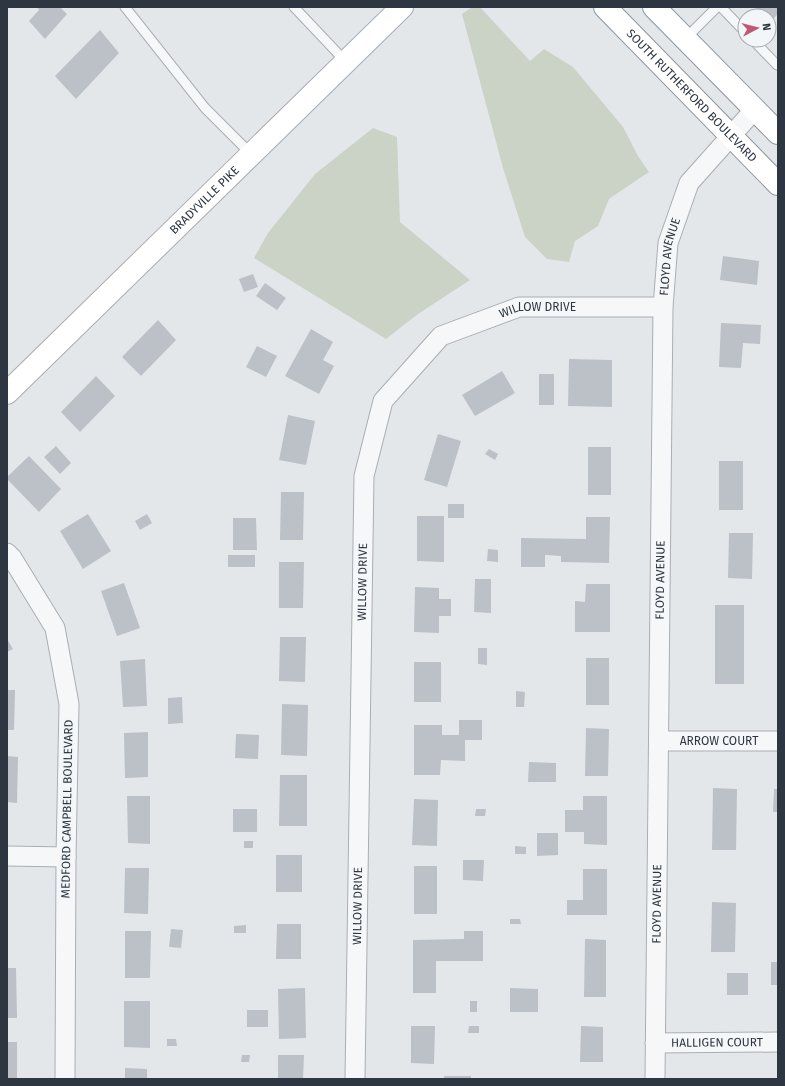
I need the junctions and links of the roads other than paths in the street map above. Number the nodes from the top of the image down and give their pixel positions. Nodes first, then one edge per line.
1 (125, 7) edge
2 (294, 7) edge
3 (402, 7) edge
4 (605, 7) edge
5 (654, 7) edge
6 (717, 7) edge
7 (721, 7) edge
8 (737, 24) edge
9 (685, 39) junction
10 (761, 48) edge
11 (346, 62) junction
12 (777, 65) dead end
13 (755, 109) junction
14 (778, 133) edge
15 (731, 135) junction
16 (251, 154) junction
17 (778, 184) edge
18 (663, 307) junction
19 (7, 393) edge
20 (7, 553) edge
21 (659, 741) junction
22 (778, 741) edge
23 (7, 856) edge
24 (66, 857) junction
25 (778, 1042) edge
26 (655, 1043) junction
27 (65, 1079) edge
28 (355, 1079) edge
29 (655, 1079) edge

1 - 16 lane
2 - 11 lane
3 - 11 main road, BRADYVILLE PIKE
4 - 15 main road, SOUTH RUTHERFORD BOULEVARD
5 - 9 main road
6 - 9 lane
7 - 8 lane
9 - 13 main road
10 - 12 lane
11 - 16 main road, BRADYVILLE PIKE
13 - 14 main road
13 - 15 street, FLOYD AVENUE
15 - 17 main road, SOUTH RUTHERFORD BOULEVARD
15 - 18 street, FLOYD AVENUE
16 - 19 main road, BRADYVILLE PIKE
18 - 21 street, FLOYD AVENUE
18 - 28 street, WILLOW DRIVE
20 - 24 street, MEDFORD CAMPBELL BOULEVARD
21 - 22 street, ARROW COURT
21 - 26 street, FLOYD AVENUE
23 - 24 street
24 - 27 street, MEDFORD CAMPBELL BOULEVARD
25 - 26 street, HALLIGEN COURT
26 - 29 street, FLOYD AVENUE

